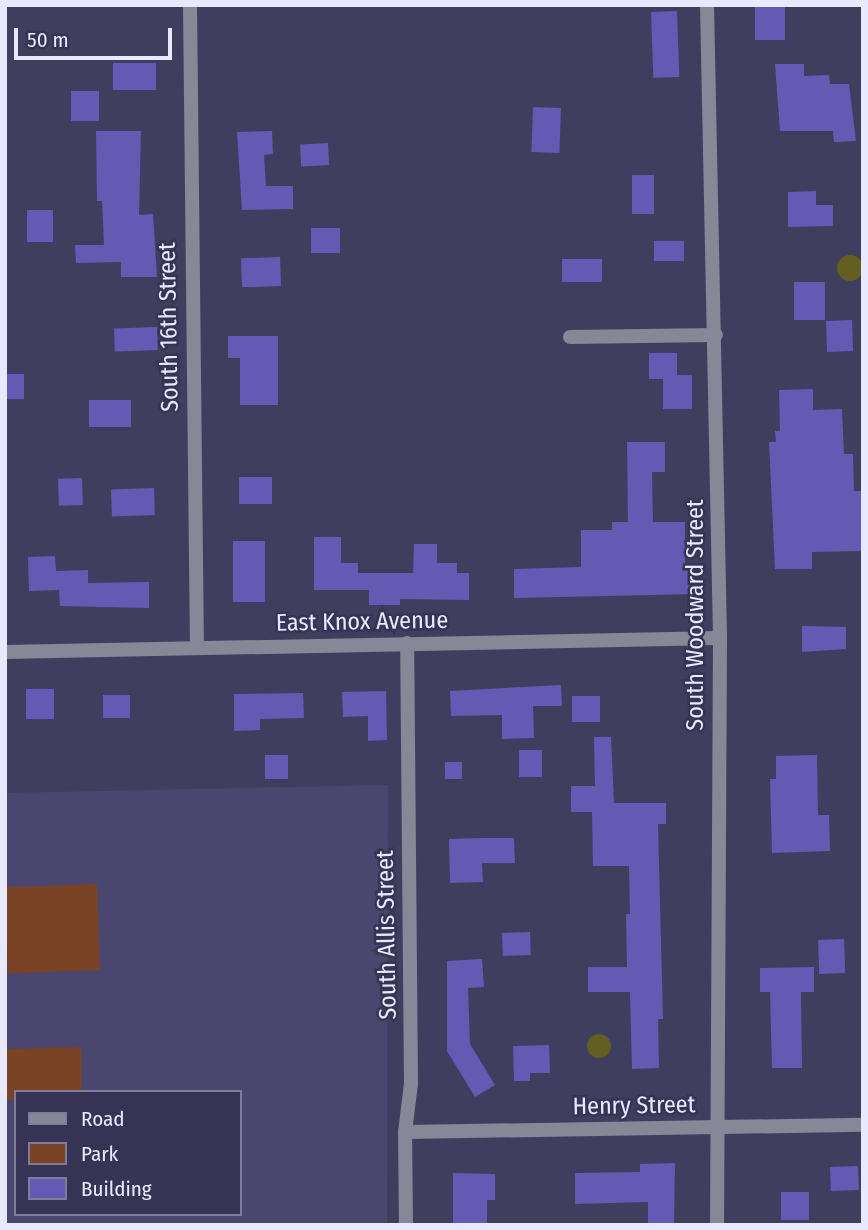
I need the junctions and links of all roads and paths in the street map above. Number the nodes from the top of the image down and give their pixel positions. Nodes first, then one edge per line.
1 (190, 5) edge
2 (707, 5) edge
3 (716, 335) junction
4 (570, 337) dead end
5 (720, 638) junction
6 (407, 643) junction
7 (197, 648) junction
8 (5, 652) edge
9 (863, 1125) edge
10 (715, 1128) junction
11 (405, 1132) junction
12 (406, 1225) edge
13 (717, 1225) edge

1 - 7 street, South 16th Street
2 - 3 street, South Woodward Street
3 - 4 street
3 - 5 street, South Woodward Street
5 - 6 street, East Knox Avenue
5 - 10 street, South Woodward Street
6 - 7 street, East Knox Avenue
6 - 11 street, South Allis Street
7 - 8 street, East Knox Avenue
9 - 10 street, Henry Street
10 - 11 street, Henry Street
10 - 13 street, South Woodward Street
11 - 12 street, South Allis Street

